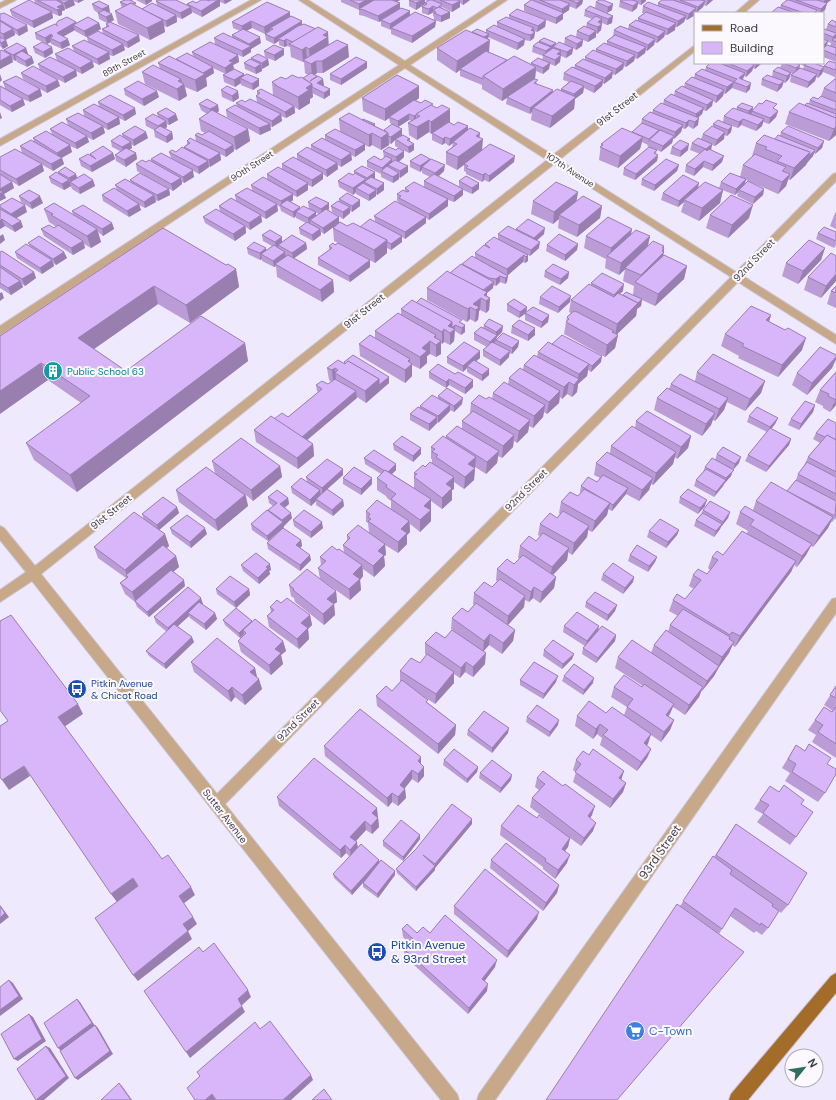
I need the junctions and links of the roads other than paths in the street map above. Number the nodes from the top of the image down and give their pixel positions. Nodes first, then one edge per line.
1 (12, 0) edge
2 (257, 0) edge
3 (303, 0) edge
4 (503, 0) edge
5 (755, 0) edge
6 (0, 6) edge
7 (740, 12) edge
8 (694, 49) edge
9 (405, 65) junction
10 (0, 143) edge
11 (553, 160) junction
12 (836, 176) edge
13 (737, 277) junction
14 (0, 332) edge
15 (836, 340) edge
16 (0, 531) edge
17 (33, 574) junction
18 (0, 597) edge
19 (836, 604) edge
20 (216, 804) junction
21 (836, 981) edge
22 (450, 1100) edge
23 (485, 1100) edge
24 (737, 1100) edge

1 - 6 street
2 - 10 street, 89th Street
3 - 9 street, 107th Avenue
4 - 9 street, 90th Street
5 - 7 street
8 - 11 street, 91st Street
9 - 11 street, 107th Avenue
9 - 14 street, 90th Street
11 - 13 street, 107th Avenue
11 - 17 street, 91st Street
12 - 13 street, 92nd Street
13 - 15 street, 107th Avenue
13 - 20 street, 92nd Street
16 - 17 street, Sutter Avenue
17 - 18 street, 91st Street
17 - 20 street, Sutter Avenue
19 - 23 street, 93rd Street
20 - 22 street, Sutter Avenue
21 - 24 main road

